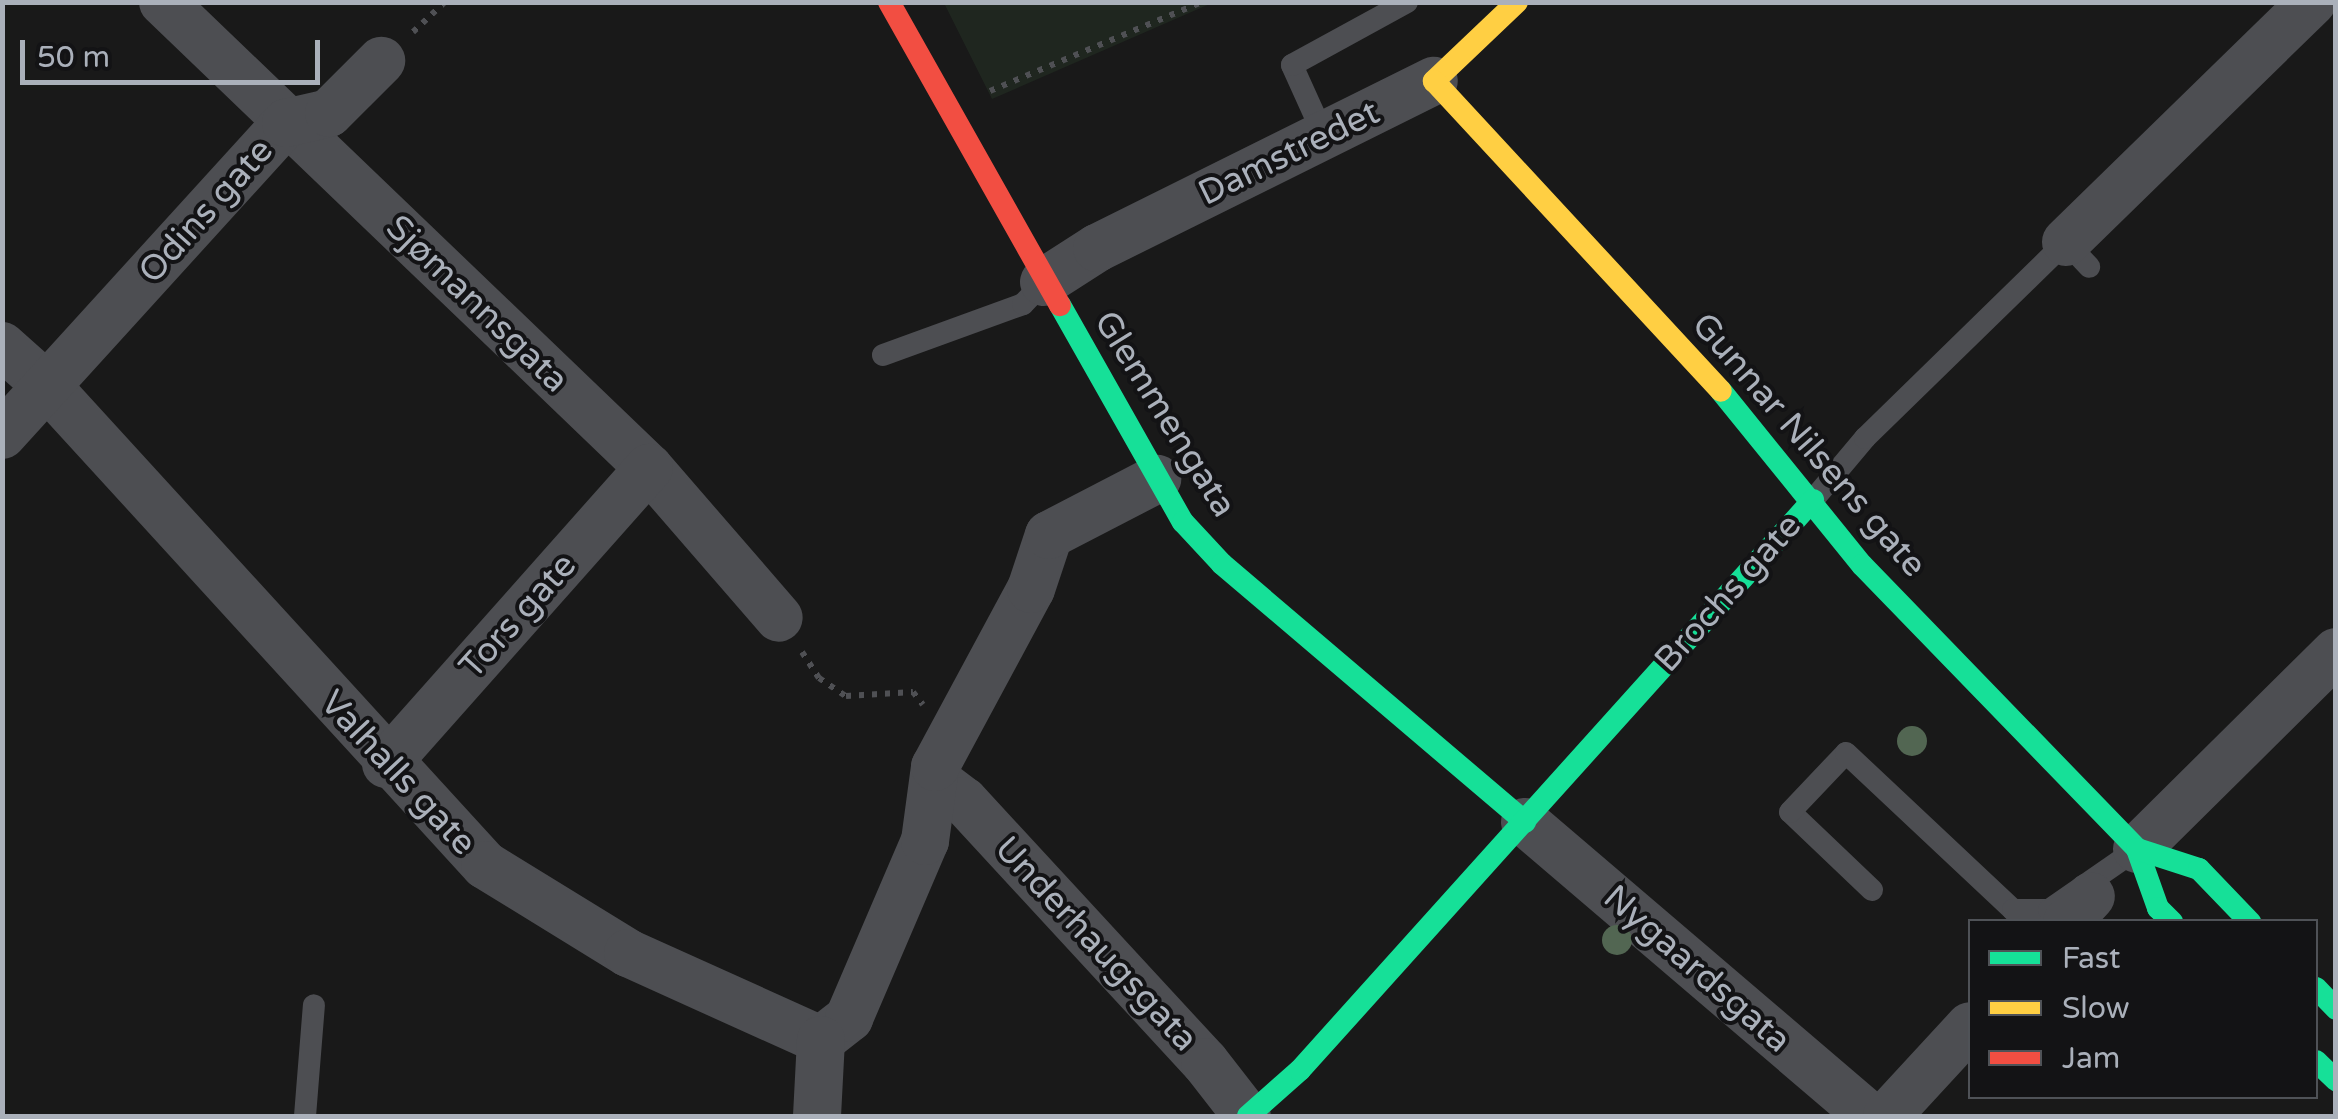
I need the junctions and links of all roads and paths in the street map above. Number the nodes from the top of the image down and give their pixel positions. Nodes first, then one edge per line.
1 (162, 2) edge
2 (889, 2) edge
3 (1202, 2) edge
4 (1407, 2) edge
5 (1517, 2) edge
6 (2312, 2) edge
7 (381, 62) dead end
8 (1434, 81) junction
9 (947, 109) junction
10 (286, 122) junction
11 (1324, 136) junction
12 (2078, 254) joint
13 (1044, 282) junction
14 (2, 346) edge
15 (883, 355) dead end
16 (47, 386) junction
17 (2, 435) edge
18 (649, 468) junction
19 (1157, 479) junction
20 (1813, 500) junction
21 (779, 618) joint
22 (2336, 652) edge
23 (386, 764) junction
24 (935, 774) junction
25 (1524, 822) junction
26 (2136, 849) junction
27 (1872, 890) dead end
28 (2169, 919) edge
29 (2247, 919) edge
30 (2318, 990) edge
31 (314, 1005) dead end
32 (2336, 1009) edge
33 (1968, 1028) edge
34 (821, 1040) junction
35 (305, 1116) edge
36 (817, 1116) edge
37 (1248, 1116) edge
38 (1868, 1116) edge
39 (1887, 1116) edge

1 - 10 street, Sjømannsgata
2 - 9 street, Glemmengata
3 - 9 path
4 - 11 lane
5 - 8 street, Damstredet
6 - 12 street, Brochs gate
7 - 10 street, Odins gate
8 - 11 street, Damstredet
8 - 20 street, Gunnar Nilsens gate
9 - 13 street, Glemmengata
10 - 16 street, Odins gate
10 - 18 street, Sjømannsgata
11 - 13 street, Damstredet
12 - 20 lane, Brochs gate
13 - 15 lane
13 - 19 street, Glemmengata
14 - 16 street, Valhalls gate
16 - 17 street, Odins gate
16 - 23 street, Valhalls gate
18 - 21 street, Sjømannsgata
18 - 23 street, Tors gate
19 - 24 street
19 - 25 street, Glemmengata
20 - 25 street, Brochs gate
20 - 26 street, Gunnar Nilsens gate
21 - 24 path
22 - 26 street
23 - 34 street, Valhalls gate
24 - 34 street
24 - 37 street, Underhaugsgata
25 - 37 street, Brochs gate
25 - 38 street, Nygaardsgata
26 - 27 lane
26 - 28 street, Gunnar Nilsens gate
26 - 29 street, Gunnar Nilsens gate
30 - 32 street
31 - 35 lane
33 - 39 street
34 - 36 street

